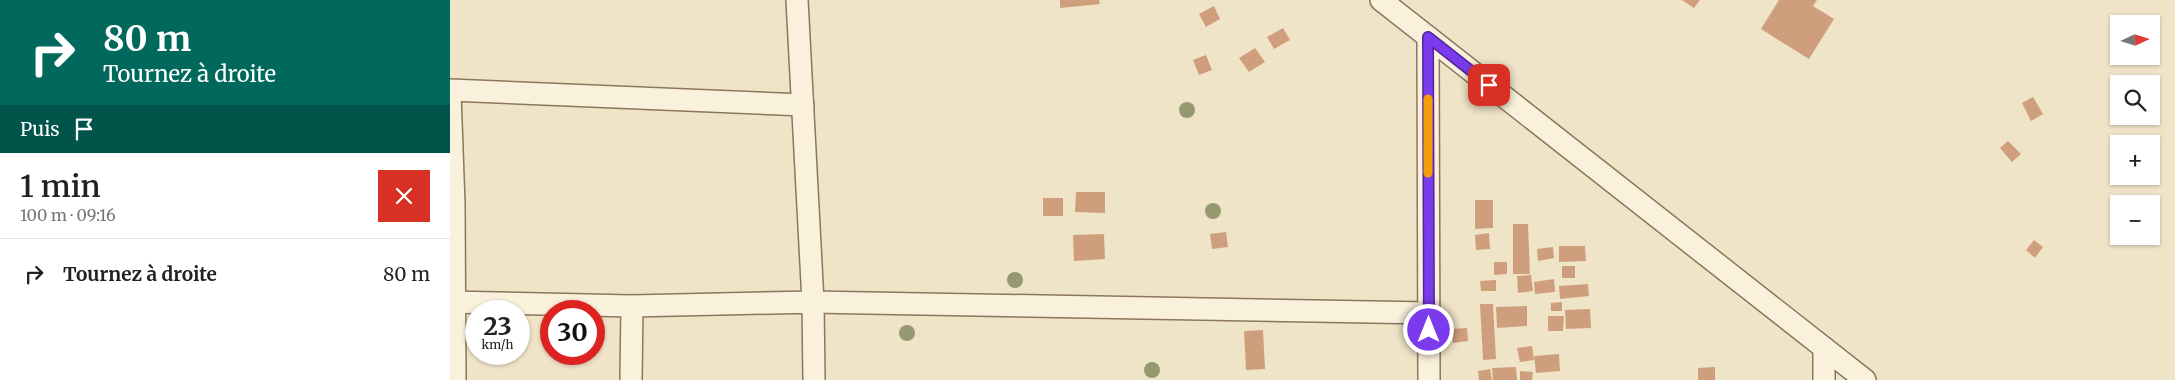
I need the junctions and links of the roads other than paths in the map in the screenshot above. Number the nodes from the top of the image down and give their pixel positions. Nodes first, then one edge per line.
1 (797, 0) edge
2 (1381, 0) edge
3 (1428, 37) junction
4 (450, 92) edge
5 (803, 105) junction
6 (452, 302) edge
7 (813, 302) junction
8 (632, 306) junction
9 (1429, 313) junction
10 (1824, 348) junction
11 (455, 380) edge
12 (631, 380) edge
13 (814, 380) edge
14 (1429, 380) edge
15 (1824, 380) edge
16 (1864, 380) edge

1 - 5 street
2 - 3 street
3 - 9 street
3 - 10 street
4 - 5 street
4 - 6 street
5 - 7 street
6 - 8 street
6 - 11 street
7 - 8 street
7 - 9 street
7 - 13 street
8 - 12 street
9 - 14 street
10 - 15 street
10 - 16 street

